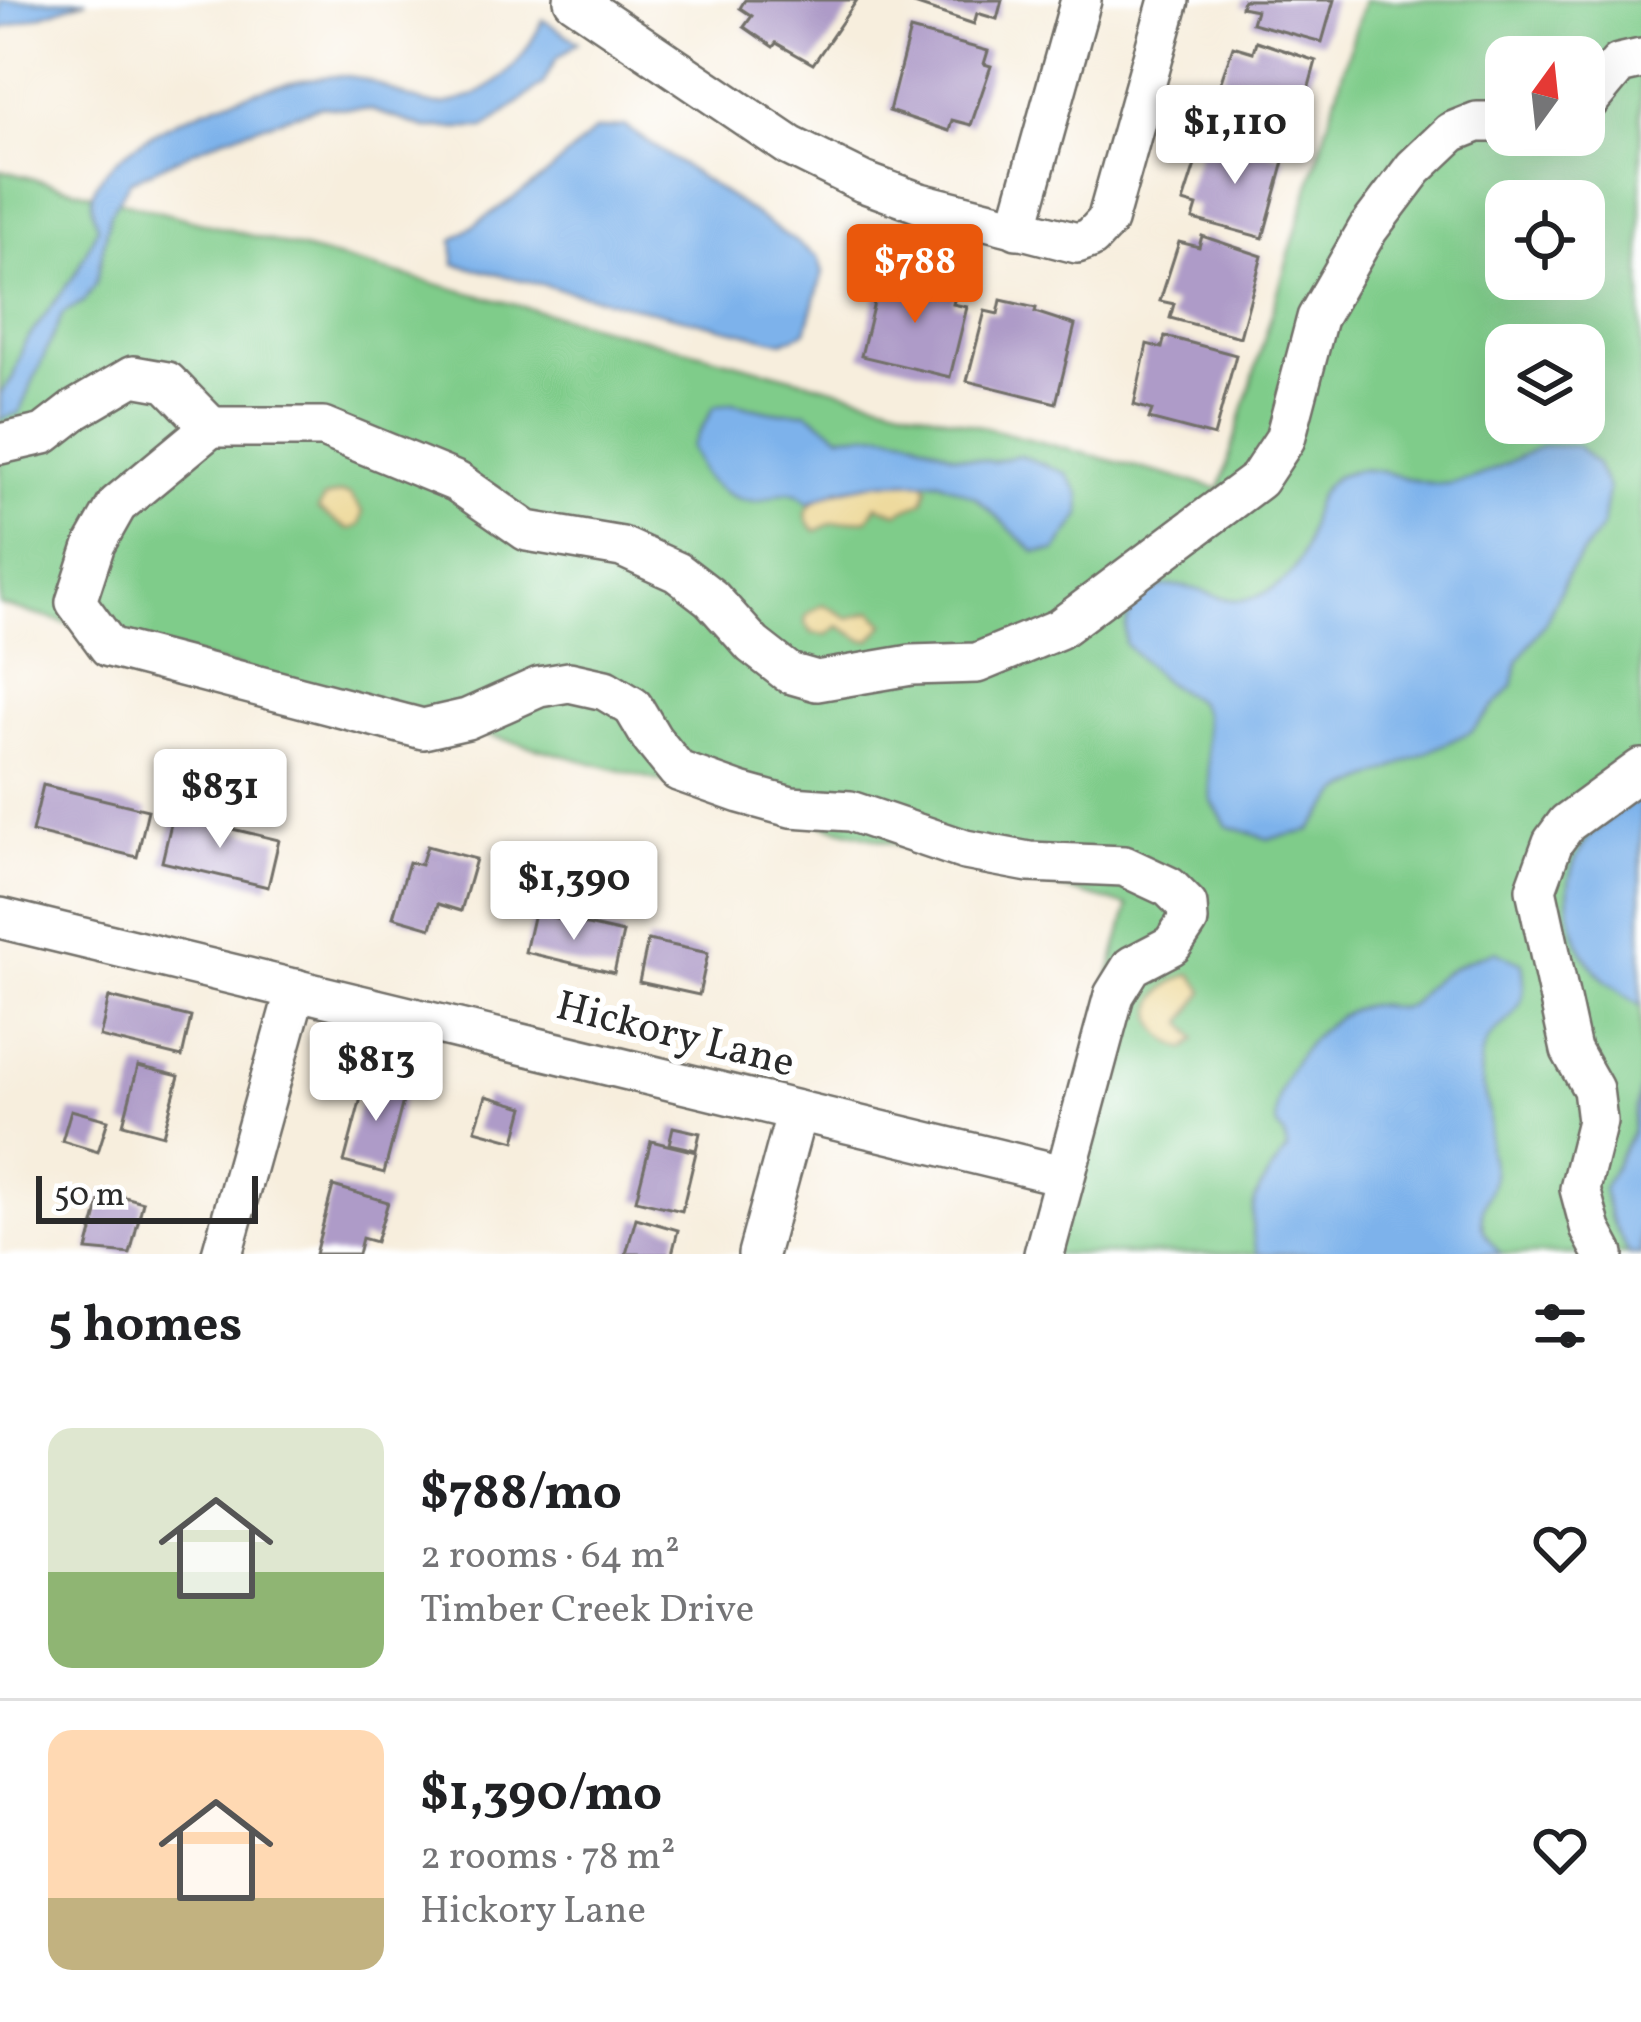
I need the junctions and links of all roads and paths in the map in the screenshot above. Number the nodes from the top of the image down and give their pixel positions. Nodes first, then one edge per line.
1 (574, 0) edge
2 (1081, 0) edge
3 (1168, 0) edge
4 (1641, 59) edge
5 (1605, 80) edge
6 (1485, 122) edge
7 (1017, 229) junction
8 (211, 427) junction
9 (0, 444) edge
10 (1641, 770) edge
11 (0, 918) edge
12 (296, 989) junction
13 (797, 1111) junction
14 (1050, 1172) dead end
15 (222, 1254) edge
16 (758, 1254) edge
17 (1044, 1254) edge
18 (1604, 1254) edge

1 - 7 street
2 - 7 street
3 - 7 street
4 - 5 street
6 - 8 street
8 - 9 street
8 - 17 street
10 - 18 street
11 - 12 street, Hickory Lane
12 - 13 street, Hickory Lane
12 - 15 street
13 - 14 street, Hickory Lane
13 - 16 street

